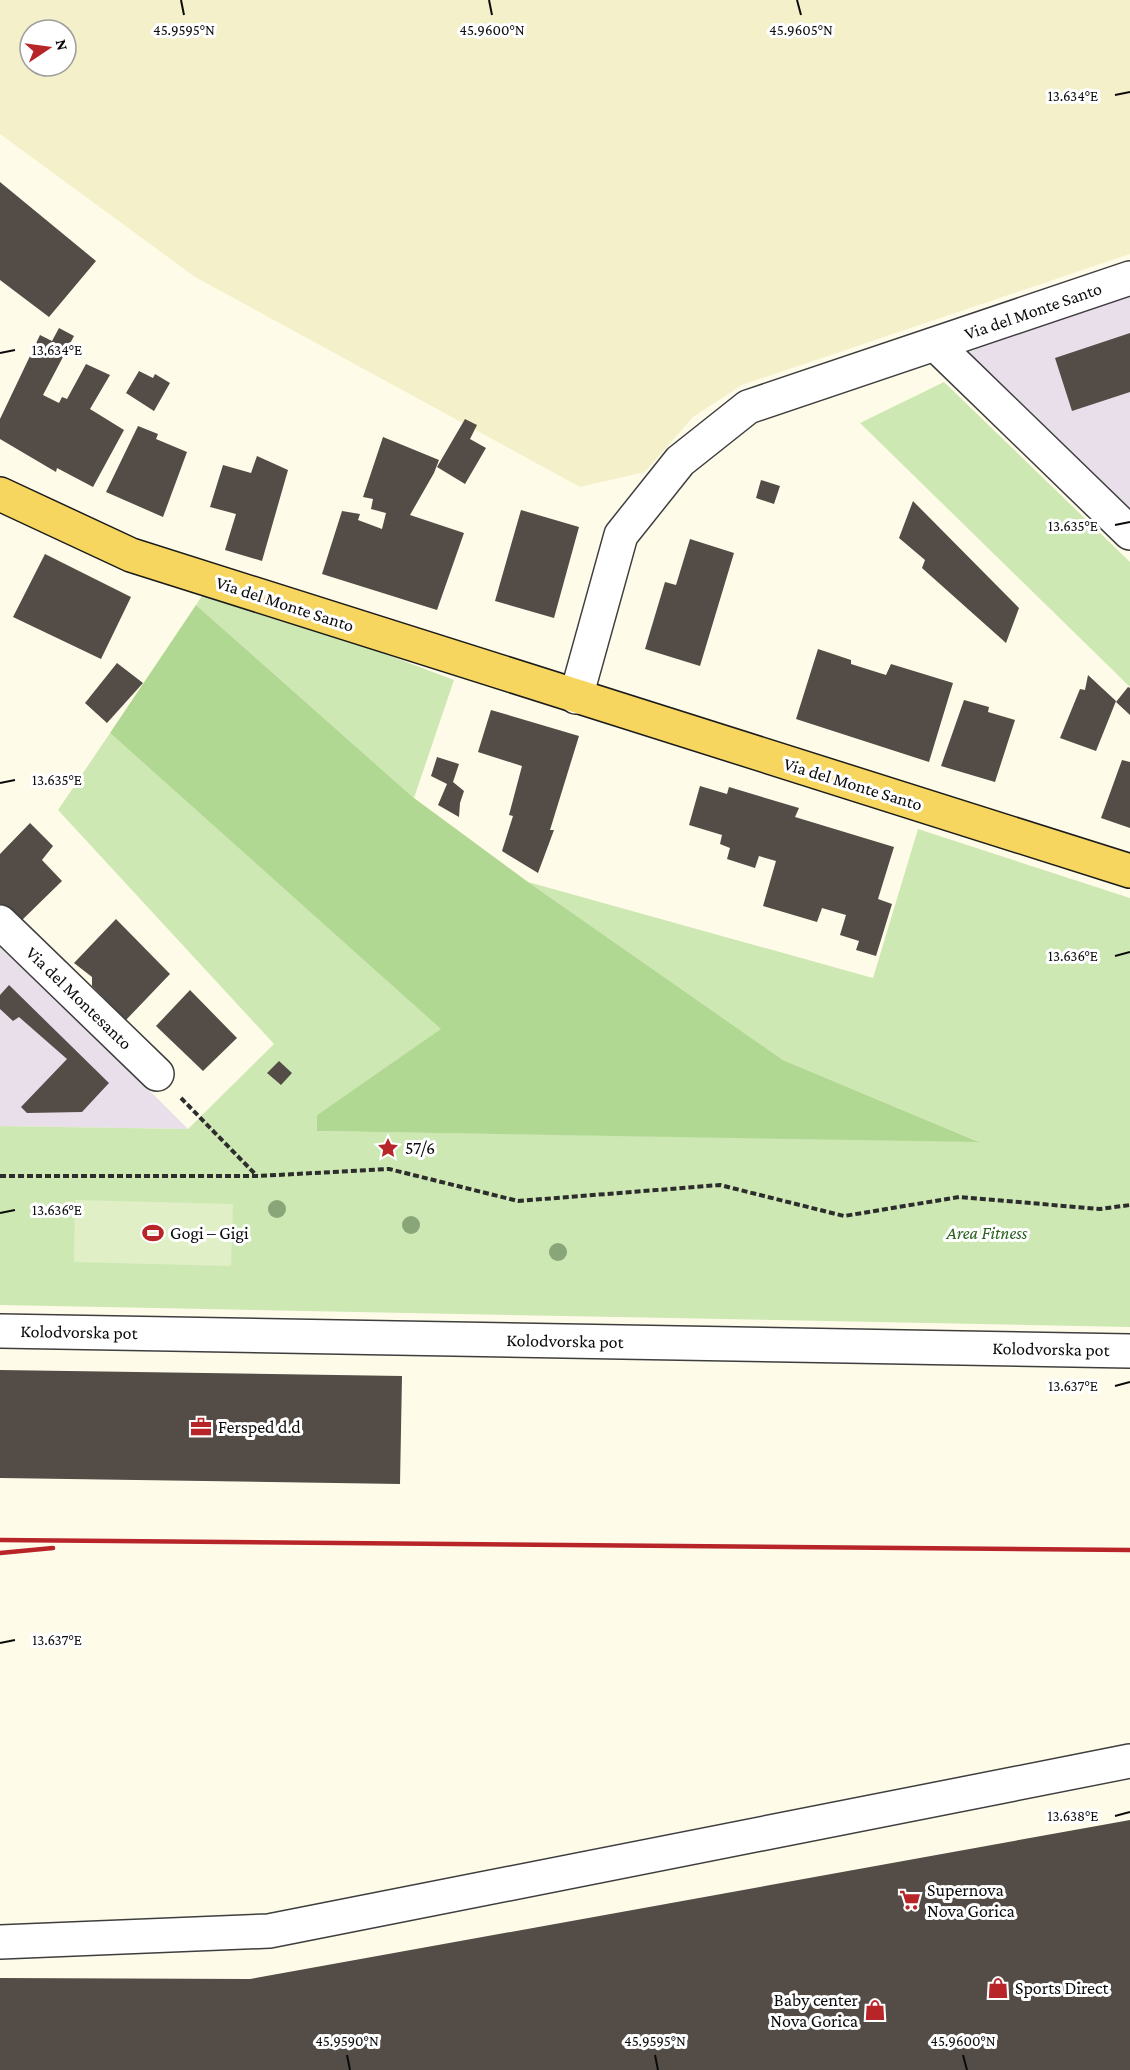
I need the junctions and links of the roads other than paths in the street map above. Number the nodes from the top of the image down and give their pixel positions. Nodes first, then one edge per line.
1 (1130, 278) edge
2 (936, 345) junction
3 (0, 494) edge
4 (1130, 533) edge
5 (576, 697) junction
6 (1130, 871) edge
7 (0, 922) edge
8 (157, 1074) road end
9 (0, 1331) edge
10 (1130, 1351) edge
11 (1130, 1761) edge
12 (0, 1942) edge

1 - 2 street, Via del Monte Santo
2 - 4 street, Via del Monte Santo
2 - 5 street, Via del Monte Santo
3 - 5 main road, Via del Monte Santo
5 - 6 main road, Via del Monte Santo
7 - 8 street, Via del Montesanto
9 - 10 street, Kolodvorska pot
11 - 12 street

